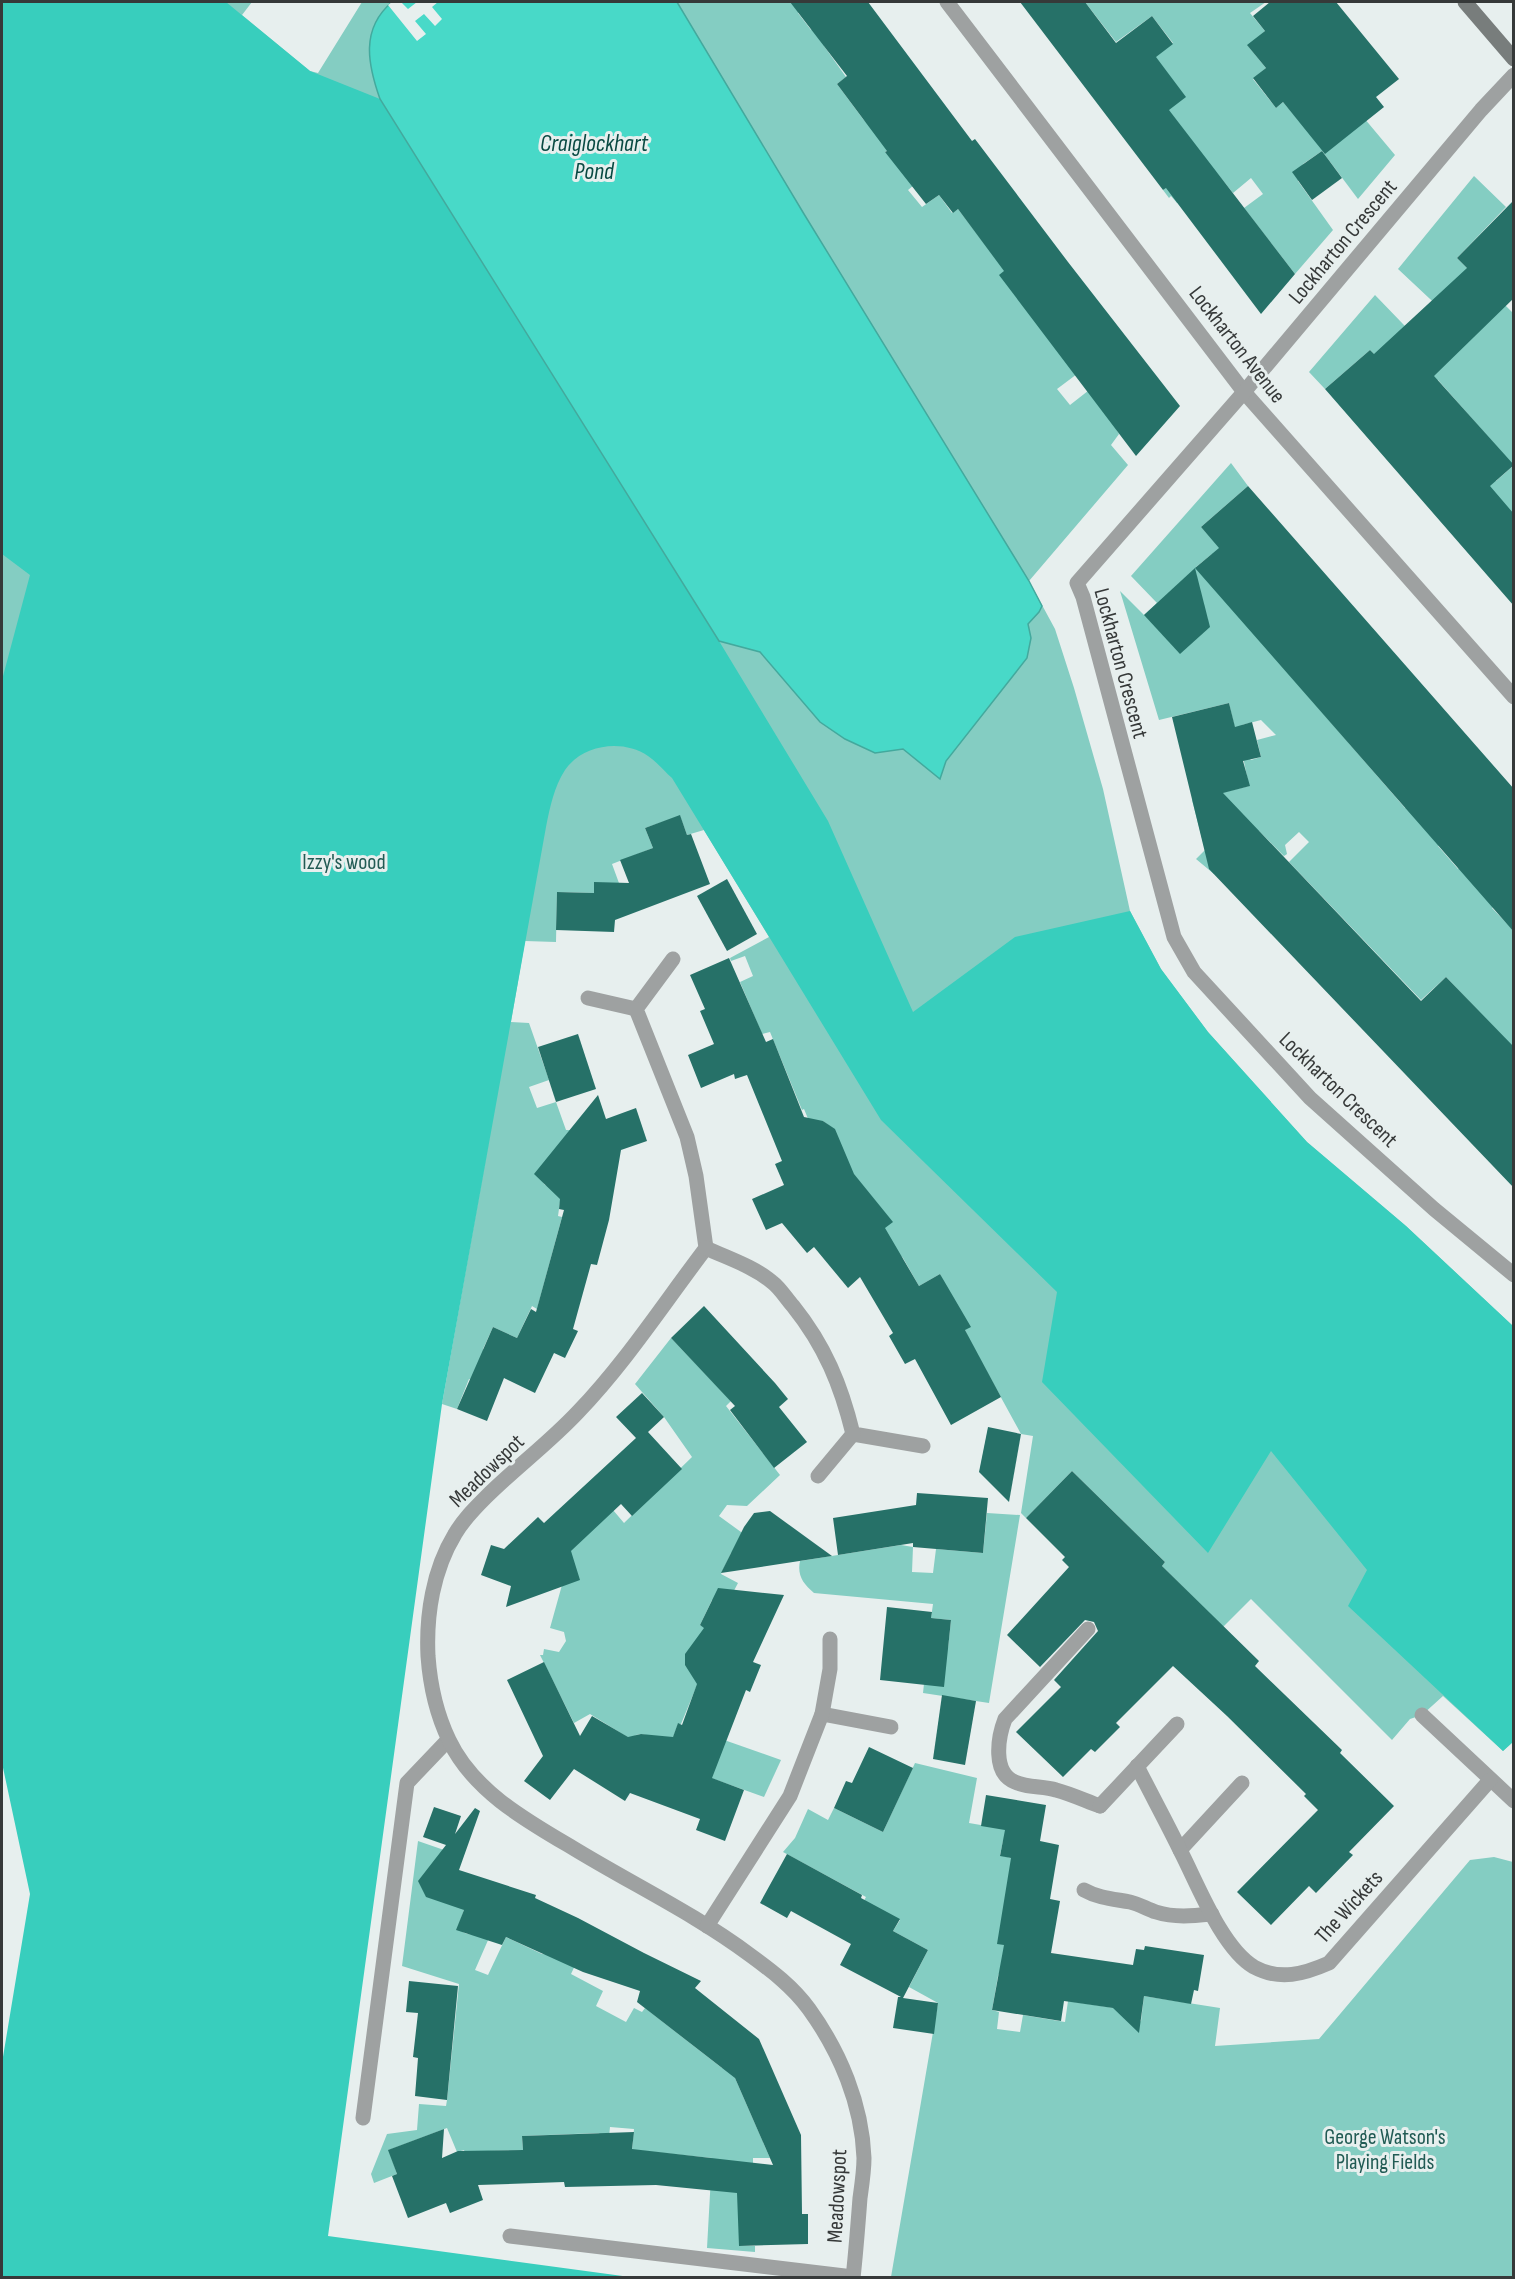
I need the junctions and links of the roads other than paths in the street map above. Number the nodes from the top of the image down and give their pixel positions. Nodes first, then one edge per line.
1 (947, 2) edge
2 (1465, 2) edge
3 (1514, 59) edge
4 (1514, 75) edge
5 (1244, 392) junction
6 (1514, 697) edge
7 (673, 959) dead end
8 (588, 998) dead end
9 (636, 1009) junction
10 (706, 1248) junction
11 (1514, 1275) edge
12 (853, 1434) junction
13 (923, 1446) dead end
14 (818, 1476) dead end
15 (1089, 1629) dead end
16 (830, 1639) dead end
17 (822, 1714) junction
18 (1422, 1715) dead end
19 (1177, 1724) dead end
20 (891, 1727) dead end
21 (448, 1740) junction
22 (1137, 1766) junction
23 (1490, 1780) junction
24 (1242, 1783) dead end
25 (1514, 1801) edge
26 (1180, 1850) junction
27 (1084, 1890) dead end
28 (1212, 1914) junction
29 (707, 1926) junction
30 (363, 2118) dead end
31 (510, 2236) dead end
32 (853, 2277) edge

1 - 5 street, Lockharton Avenue
2 - 3 street
4 - 5 street, Lockharton Crescent
5 - 6 street, Lockharton Avenue
5 - 11 street, Lockharton Crescent
7 - 9 street
8 - 9 street
9 - 10 street
10 - 12 street
10 - 21 street, Meadowspot
12 - 13 street
12 - 14 street
15 - 22 street
16 - 17 street
17 - 20 street
17 - 29 street
18 - 23 street
19 - 22 street
21 - 29 street, Meadowspot
21 - 30 street
22 - 26 street, The Wickets
23 - 25 street
23 - 28 street, The Wickets
24 - 26 street
26 - 28 street, The Wickets
27 - 28 street
29 - 32 street, Meadowspot
31 - 32 street

